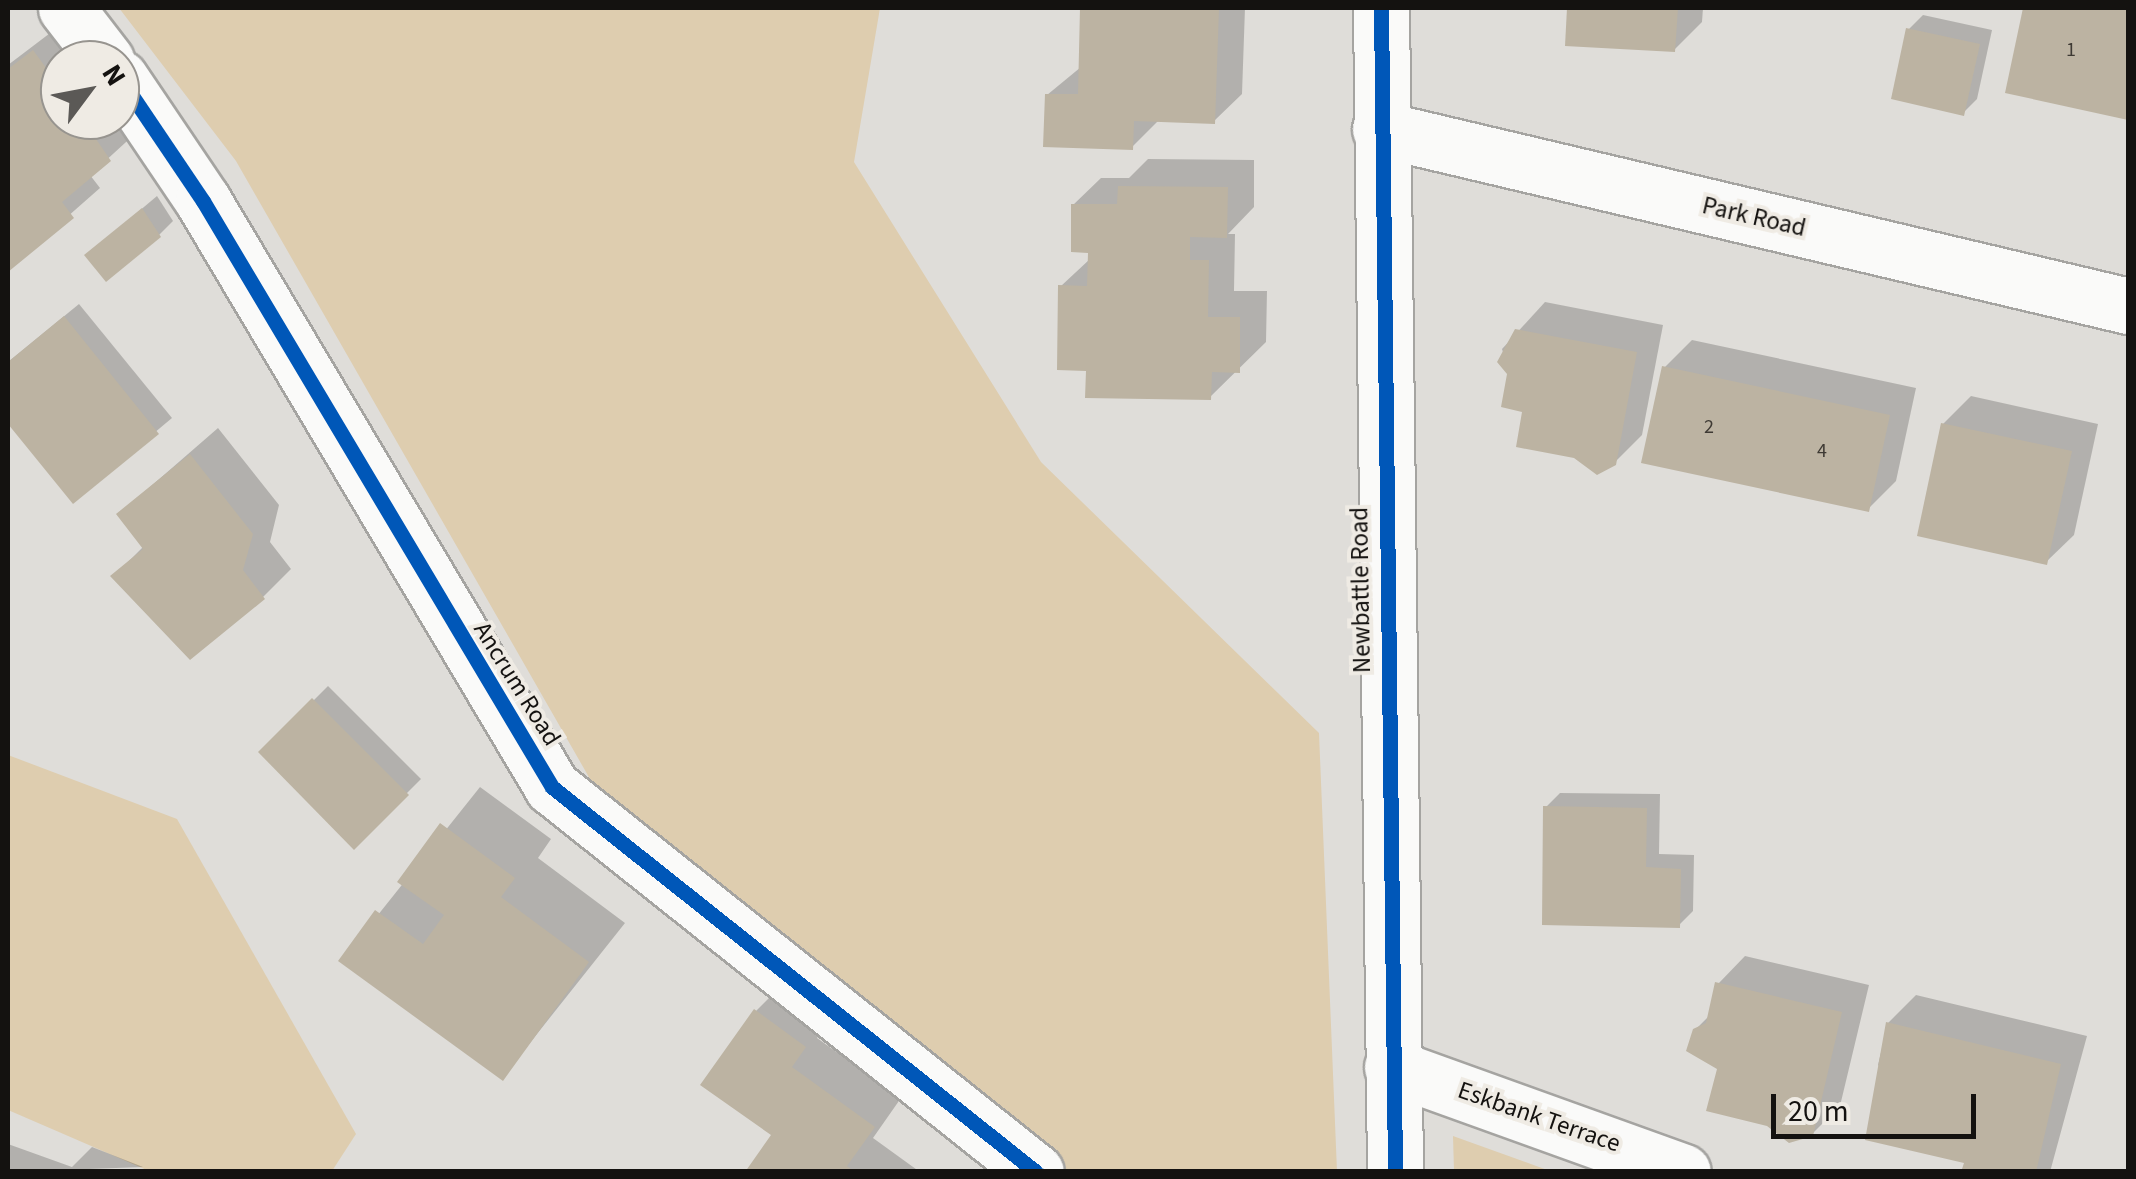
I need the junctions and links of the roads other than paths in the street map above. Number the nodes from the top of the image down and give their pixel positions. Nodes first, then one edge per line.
1 (66, 8) edge
2 (1381, 8) edge
3 (91, 40) edge
4 (140, 108) edge
5 (1380, 129) junction
6 (2128, 306) edge
7 (1393, 1088) junction
8 (1036, 1172) edge
9 (1396, 1172) edge
10 (1683, 1172) edge

1 - 3 street
2 - 5 street, Newbattle Road
4 - 8 street, Ancrum Road
5 - 6 street, Park Road
5 - 7 street, Newbattle Road
7 - 9 street, Newbattle Road
7 - 10 street, Eskbank Terrace

